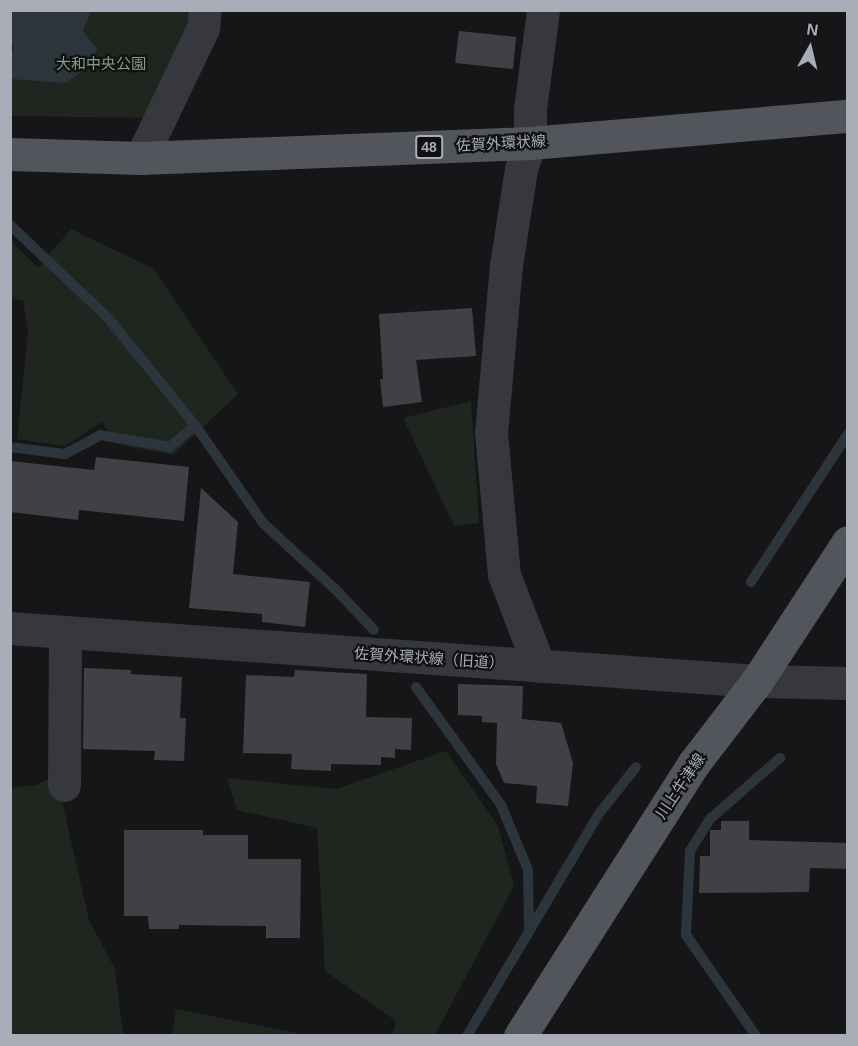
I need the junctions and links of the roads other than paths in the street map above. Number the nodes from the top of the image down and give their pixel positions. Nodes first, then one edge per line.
1 (205, 10) edge
2 (543, 10) edge
3 (848, 116) edge
4 (530, 143) junction
5 (10, 154) edge
6 (141, 158) junction
7 (848, 542) edge
8 (10, 628) edge
9 (65, 633) junction
10 (539, 666) junction
11 (757, 681) junction
12 (848, 683) edge
13 (64, 785) dead end
14 (520, 1035) edge

1 - 6 street
2 - 4 street
3 - 4 main road, 佐賀外環状線 / 48
4 - 6 main road, 佐賀外環状線 / 48
4 - 10 street
5 - 6 main road, 佐賀外環状線 / 48
7 - 11 main road, 川上牛津線
8 - 9 street, 佐賀外環状線（旧道）
9 - 10 street, 佐賀外環状線（旧道）
9 - 13 street
10 - 11 street, 佐賀外環状線（旧道）
11 - 12 street, 佐賀外環状線（旧道）
11 - 14 main road, 川上牛津線

